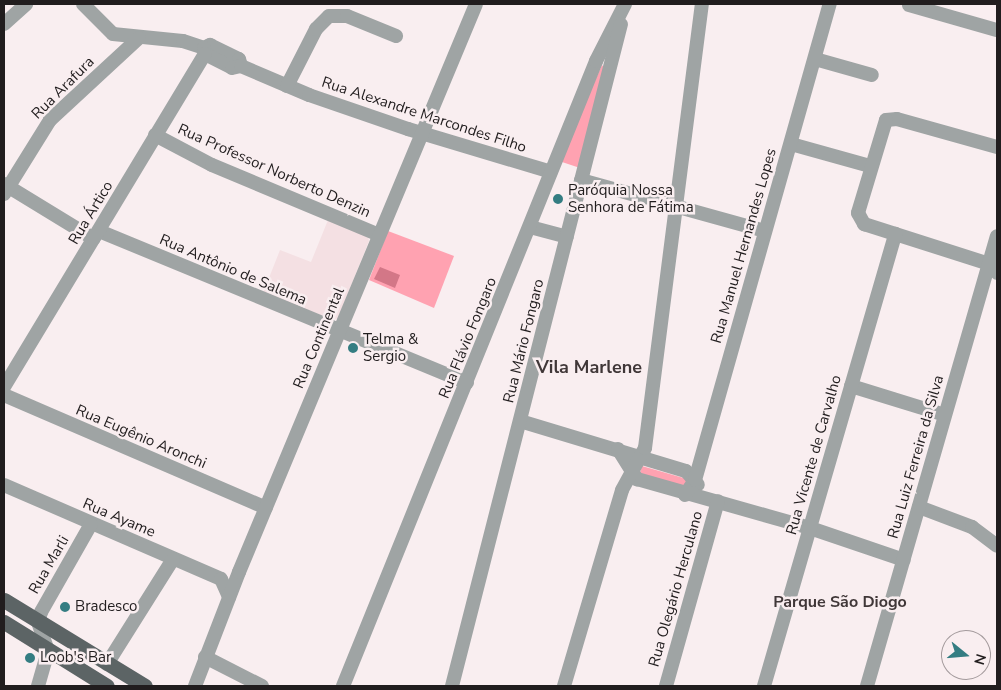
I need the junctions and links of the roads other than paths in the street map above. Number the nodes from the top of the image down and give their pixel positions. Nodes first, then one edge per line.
1 (26, 4) edge
2 (83, 4) edge
3 (476, 4) edge
4 (626, 4) edge
5 (702, 4) edge
6 (830, 4) edge
7 (909, 5) dead end
8 (4, 24) edge
9 (997, 30) edge
10 (108, 31) junction
11 (396, 36) dead end
12 (139, 38) junction
13 (204, 51) junction
14 (116, 59) junction
15 (815, 59) junction
16 (596, 61) junction
17 (610, 66) junction
18 (872, 75) dead end
19 (287, 86) junction
20 (422, 134) junction
21 (155, 135) junction
22 (790, 144) junction
23 (997, 147) edge
24 (870, 166) junction
25 (551, 172) junction
26 (582, 180) junction
27 (5, 188) edge
28 (675, 206) junction
29 (530, 227) junction
30 (765, 231) junction
31 (895, 234) junction
32 (96, 235) junction
33 (379, 235) junction
34 (997, 236) edge
35 (566, 238) junction
36 (993, 269) edge
37 (339, 332) junction
38 (467, 383) junction
39 (851, 386) junction
40 (4, 387) edge
41 (4, 395) edge
42 (945, 415) junction
43 (520, 421) junction
44 (618, 449) junction
45 (643, 457) junction
46 (631, 472) junction
47 (695, 480) junction
48 (4, 485) edge
49 (685, 495) junction
50 (715, 500) junction
51 (266, 508) junction
52 (919, 508) junction
53 (91, 524) junction
54 (810, 528) junction
55 (997, 546) edge
56 (173, 559) junction
57 (904, 560) junction
58 (239, 572) junction
59 (222, 579) junction
60 (229, 597) junction
61 (4, 600) edge
62 (4, 622) edge
63 (38, 622) junction
64 (48, 651) junction
65 (205, 657) junction
66 (107, 664) junction
67 (38, 686) edge
68 (107, 686) edge
69 (145, 686) edge
70 (195, 686) edge
71 (262, 686) edge
72 (343, 686) edge
73 (452, 686) edge
74 (564, 686) edge
75 (666, 686) edge
76 (764, 686) edge
77 (867, 686) edge

1 - 8 street
2 - 10 street
3 - 20 street, Rua Continental
4 - 16 street, Rua Flávio Fongaro
4 - 17 street, Rua Mário Fongaro
5 - 28 street
6 - 15 street, Rua Manuel Hernandes Lopes
7 - 9 street
10 - 12 street, Rua Alexandre Marcondes Filho
10 - 14 street
11 - 19 street
12 - 13 street, Rua Alexandre Marcondes Filho
12 - 14 street, Rua Arafura
13 - 19 street, Rua Alexandre Marcondes Filho
13 - 21 street, Rua Ártico
14 - 27 street, Rua Arafura
15 - 18 street
15 - 22 street, Rua Manuel Hernandes Lopes
16 - 17 street
16 - 25 street, Rua Flávio Fongaro
17 - 26 street, Rua Mário Fongaro
19 - 20 street, Rua Alexandre Marcondes Filho
20 - 25 street, Rua Alexandre Marcondes Filho
20 - 33 street, Rua Continental
21 - 32 street, Rua Ártico
21 - 33 street, Rua Professor Norberto Denzin
22 - 24 street
22 - 30 street, Rua Manuel Hernandes Lopes
23 - 24 street
24 - 31 street
25 - 29 street, Rua Flávio Fongaro
26 - 28 street
26 - 35 street, Rua Mário Fongaro
27 - 32 street, Rua Antônio de Salema
28 - 30 street
28 - 45 street
29 - 35 street
29 - 38 street, Rua Flávio Fongaro
30 - 47 street, Rua Manuel Hernandes Lopes
31 - 36 street
31 - 39 street, Rua Vicente de Carvalho
32 - 37 street, Rua Antônio de Salema
32 - 40 street, Rua Ártico
33 - 37 street, Rua Continental
34 - 36 street, Rua Luiz Ferreira da Silva
35 - 43 street, Rua Mário Fongaro
36 - 42 street, Rua Luiz Ferreira da Silva
37 - 38 street, Rua Antônio de Salema
37 - 51 street, Rua Continental
38 - 72 street, Rua Flávio Fongaro
39 - 42 street
39 - 54 street, Rua Vicente de Carvalho
41 - 51 street, Rua Eugênio Aronchi
42 - 52 street, Rua Luiz Ferreira da Silva
43 - 44 street
43 - 73 street, Rua Mário Fongaro
44 - 45 street
44 - 46 street
45 - 46 street
45 - 47 street
46 - 49 street
46 - 74 street
47 - 49 street, Rua Manuel Hernandes Lopes
47 - 50 street
48 - 53 street, Rua Ayame
49 - 50 street
50 - 54 street
50 - 75 street, Rua Olegário Herculano
51 - 58 street, Rua Continental
52 - 55 street
52 - 57 street, Rua Luiz Ferreira da Silva
53 - 56 street, Rua Ayame
53 - 63 street, Rua Marli
54 - 57 street
54 - 76 street, Rua Vicente de Carvalho
56 - 59 street, Rua Ayame
56 - 66 street
57 - 77 street, Rua Luiz Ferreira da Silva
58 - 59 street
58 - 60 street, Rua Continental
59 - 60 street
60 - 65 street, Rua Continental
61 - 63 main road
62 - 64 main road
63 - 64 street
63 - 66 main road
64 - 67 street
64 - 68 main road
65 - 70 street, Rua Continental
65 - 71 street
66 - 69 main road

